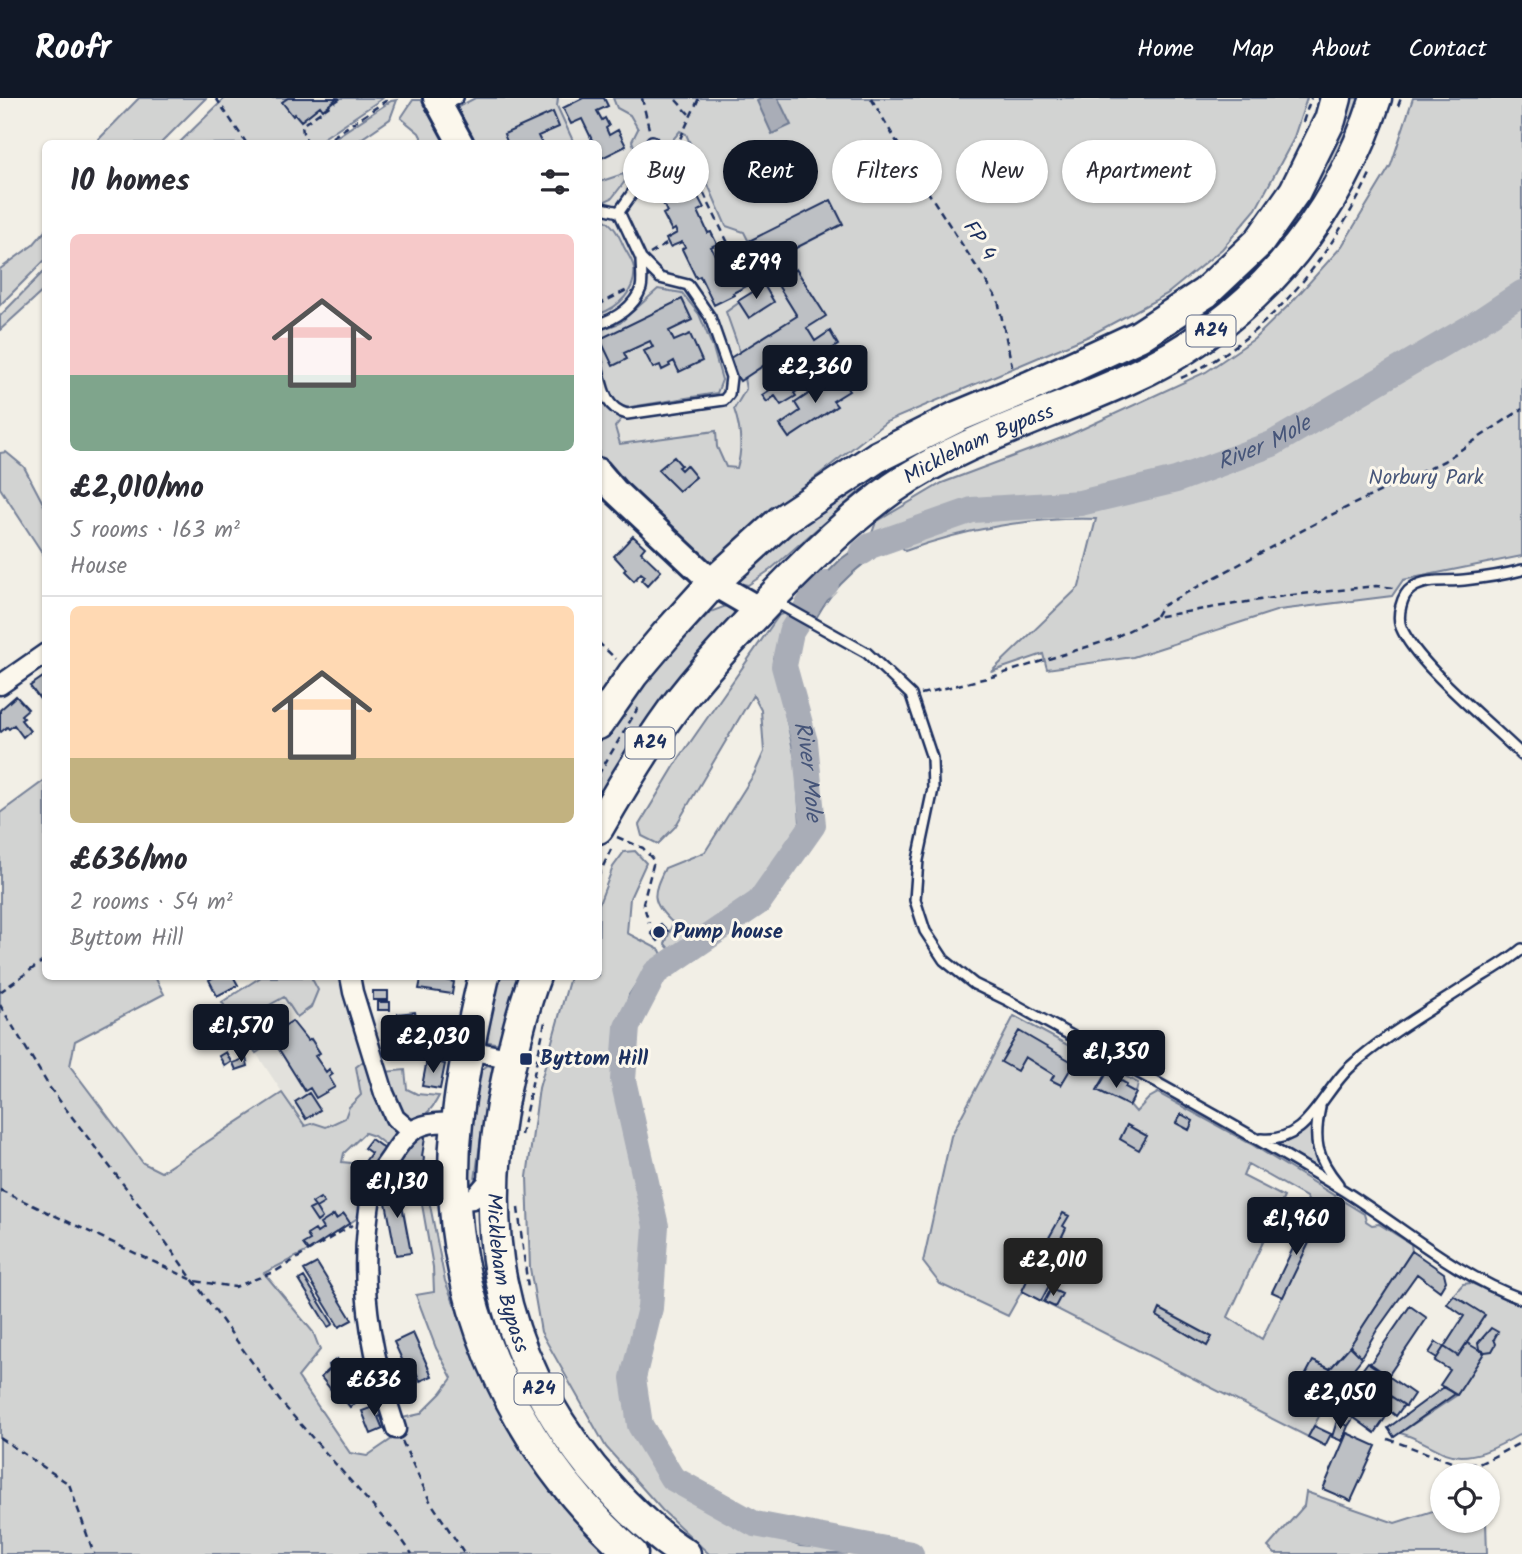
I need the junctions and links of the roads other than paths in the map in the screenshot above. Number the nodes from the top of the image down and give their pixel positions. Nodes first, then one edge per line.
1 (1336, 98) edge
2 (445, 101) edge
3 (1386, 104) edge
4 (460, 140) edge
5 (625, 203) edge
6 (602, 209) edge
7 (619, 212) junction
8 (641, 259) junction
9 (602, 323) edge
10 (602, 383) edge
11 (602, 476) edge
12 (1522, 570) edge
13 (793, 576) junction
14 (722, 589) junction
15 (772, 606) junction
16 (42, 656) edge
17 (0, 685) edge
18 (602, 718) edge
19 (1522, 755) edge
20 (608, 832) edge
21 (1522, 949) edge
22 (351, 980) edge
23 (483, 980) edge
24 (534, 980) edge
25 (470, 1050) junction
26 (512, 1059) junction
27 (1320, 1105) junction
28 (457, 1123) junction
29 (410, 1131) junction
30 (1256, 1139) junction
31 (494, 1174) junction
32 (1342, 1190) junction
33 (456, 1201) junction
34 (1522, 1299) edge
35 (397, 1429) road end
36 (632, 1554) edge
37 (685, 1554) edge

1 - 14 highway, Mickleham Bypass / A24
2 - 4 main road
3 - 13 highway, Mickleham Bypass / A24
5 - 7 lane
6 - 7 lane
7 - 8 lane
8 - 9 lane
8 - 10 lane
11 - 14 main road
12 - 19 lane
13 - 14 main road
13 - 15 highway, Mickleham Bypass / A24
14 - 15 main road
14 - 18 highway, Mickleham Bypass / A24
15 - 20 highway, Mickleham Bypass / A24
15 - 30 lane
16 - 17 street
21 - 27 lane
22 - 29 street
23 - 25 highway, Mickleham Bypass / A24
24 - 26 highway, Mickleham Bypass / A24
25 - 26 street
25 - 28 highway, Mickleham Bypass / A24
26 - 31 highway, Mickleham Bypass / A24
27 - 30 lane
27 - 32 lane
28 - 29 street
28 - 33 highway, Mickleham Bypass / A24
29 - 35 street
30 - 32 lane
31 - 33 street
31 - 37 highway, Mickleham Bypass / A24
32 - 34 lane
33 - 36 highway, Mickleham Bypass / A24

